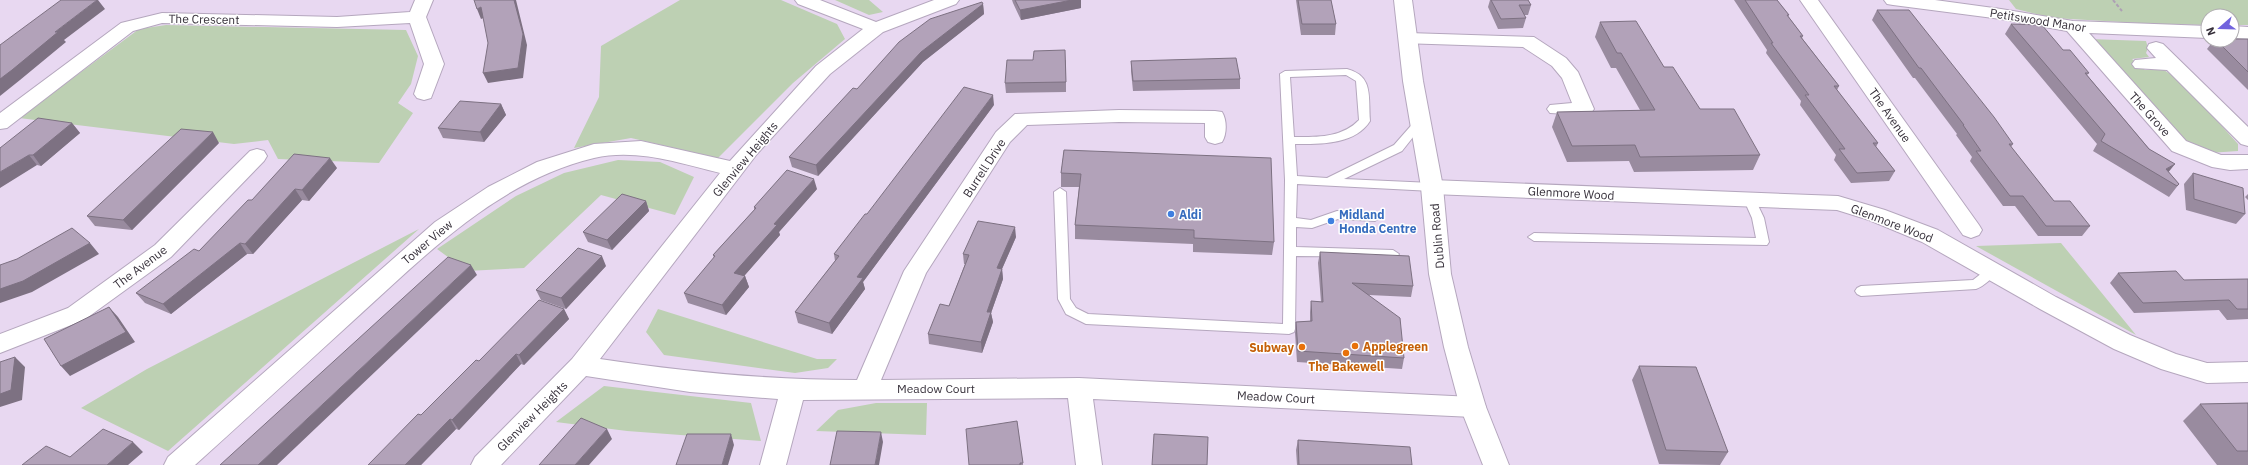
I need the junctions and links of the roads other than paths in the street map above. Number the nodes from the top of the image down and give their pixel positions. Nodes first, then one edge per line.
1 (424, 0) edge
2 (804, 0) edge
3 (950, 0) edge
4 (1403, 0) edge
5 (1809, 0) edge
6 (1893, 0) edge
7 (1998, 7) edge
8 (417, 17) junction
9 (2073, 27) junction
10 (876, 28) junction
11 (2200, 32) edge
12 (1408, 39) junction
13 (2156, 48) dead end
14 (2142, 64) dead end
15 (2172, 64) junction
16 (424, 94) dead end
17 (1557, 109) dead end
18 (1420, 122) junction
19 (0, 123) edge
20 (1215, 137) dead end
21 (2248, 139) edge
22 (1289, 141) junction
23 (258, 156) dead end
24 (2248, 162) edge
25 (735, 169) junction
26 (1291, 180) junction
27 (1328, 182) junction
28 (1432, 187) junction
29 (1060, 192) dead end
30 (1750, 200) junction
31 (1375, 217) dead end
32 (1291, 222) junction
33 (1971, 230) dead end
34 (1534, 237) dead end
35 (1290, 251) junction
36 (1393, 254) edge
37 (1990, 271) junction
38 (1861, 291) dead end
39 (0, 344) edge
40 (581, 366) junction
41 (2248, 372) edge
42 (1079, 388) junction
43 (865, 389) junction
44 (793, 390) junction
45 (1473, 407) junction
46 (177, 465) edge
47 (484, 465) edge
48 (774, 465) edge
49 (1089, 465) edge
50 (1496, 465) edge

1 - 8 street
2 - 10 street
3 - 10 street, Glenview Heights
4 - 12 street, Dublin Road
5 - 33 street, The Avenue
6 - 7 street, Petitswood Manor
7 - 9 street, Petitswood Manor
8 - 16 street
8 - 19 street, The Crescent
9 - 11 street, Petitswood Manor
9 - 24 street, The Grove
10 - 25 street, Glenview Heights
12 - 17 street
12 - 18 street, Dublin Road
13 - 15 street
14 - 15 street
15 - 21 street
18 - 27 lane
18 - 28 street, Dublin Road
20 - 43 street, Burrell Drive
22 - 22 lane
22 - 26 lane
23 - 39 street, The Avenue
25 - 40 street, Glenview Heights
25 - 46 street, Tower View
26 - 27 lane
26 - 32 lane
27 - 28 lane
28 - 30 street, Glenmore Wood
28 - 45 street, Dublin Road
29 - 35 lane
30 - 34 lane
30 - 37 street, Glenmore Wood
31 - 32 lane
32 - 35 lane
35 - 36 lane
37 - 38 lane
37 - 41 street, Glenmore Wood
40 - 44 street
40 - 47 street, Glenview Heights
42 - 43 street, Meadow Court
42 - 45 street, Meadow Court
42 - 49 street
43 - 44 street, Meadow Court
44 - 48 street
45 - 50 street, Dublin Road

